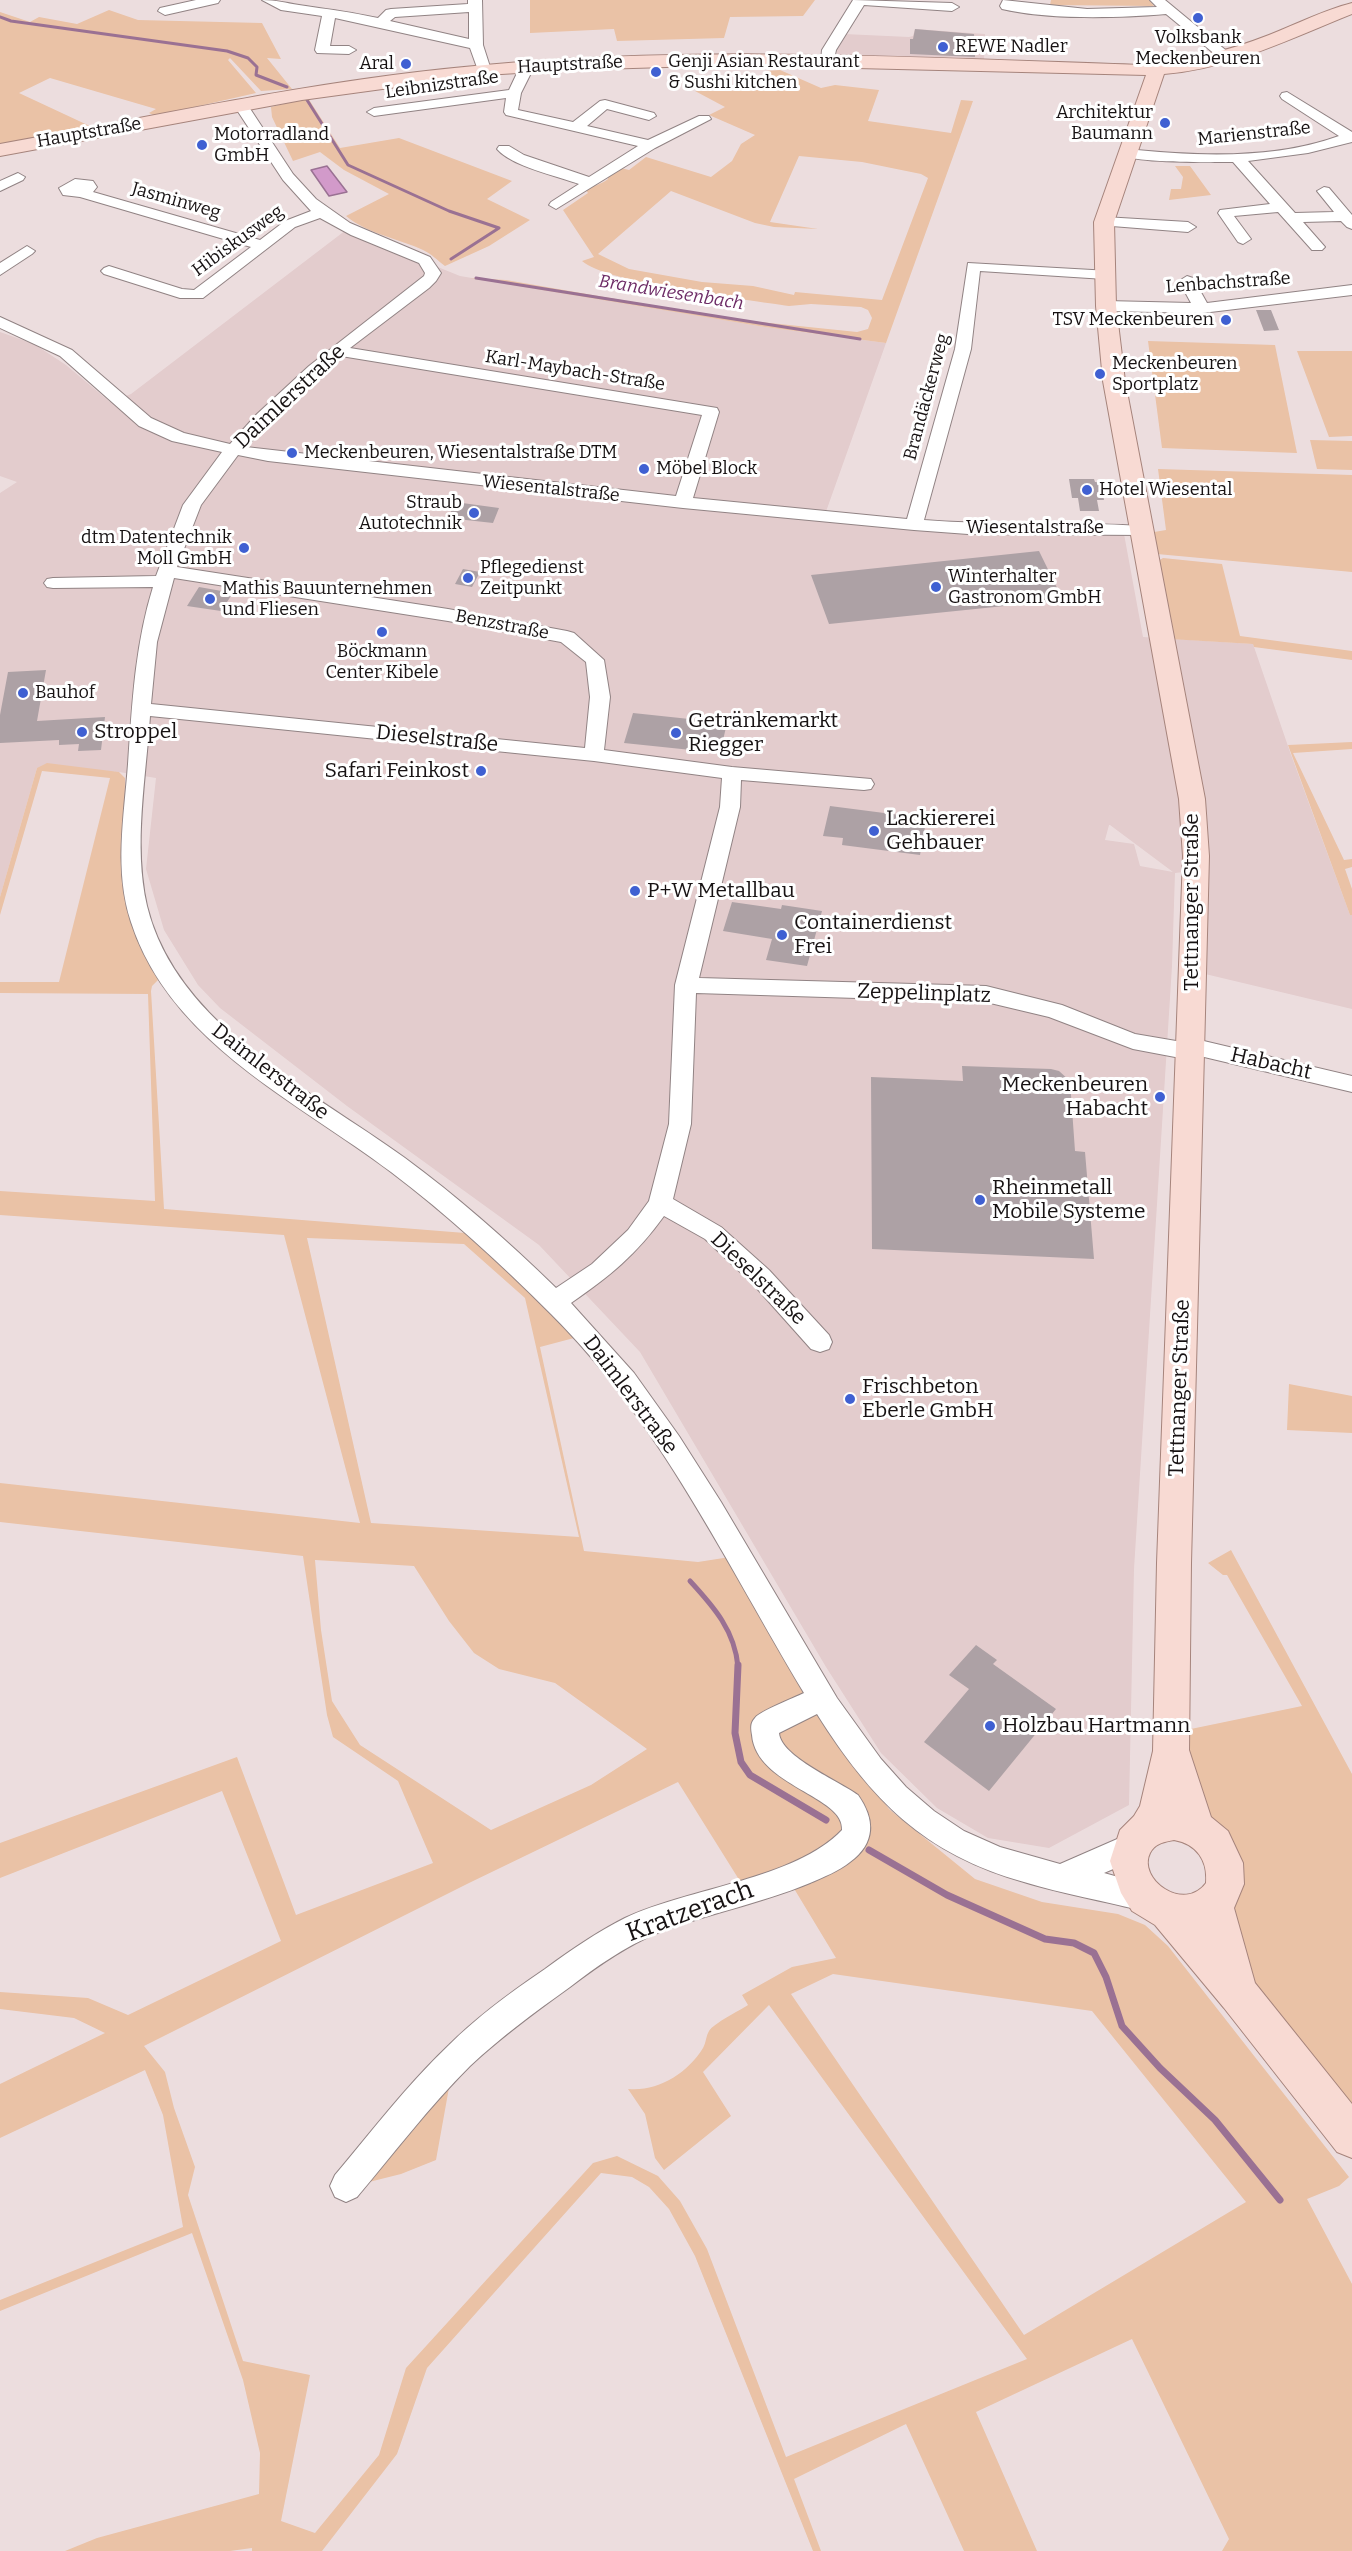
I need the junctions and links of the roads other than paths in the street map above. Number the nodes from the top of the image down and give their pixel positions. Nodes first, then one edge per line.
1 (213, 0) edge
2 (269, 0) edge
3 (1010, 0) edge
4 (860, 1) edge
5 (476, 4) edge
6 (1035, 5) edge
7 (1162, 5) edge
8 (952, 7) dead end
9 (1352, 8) edge
10 (165, 11) dead end
11 (329, 12) junction
12 (381, 23) junction
13 (476, 45) junction
14 (349, 50) dead end
15 (1227, 57) junction
16 (828, 61) junction
17 (524, 67) junction
18 (1157, 69) junction
19 (484, 70) junction
20 (514, 93) junction
21 (1287, 96) dead end
22 (240, 104) junction
23 (374, 112) dead end
24 (649, 116) dead end
25 (704, 119) dead end
26 (576, 127) junction
27 (1351, 137) edge
28 (650, 145) junction
29 (504, 149) dead end
30 (0, 150) edge
31 (1126, 153) junction
32 (1239, 159) junction
33 (18, 177) dead end
34 (591, 183) junction
35 (0, 187) edge
36 (1324, 191) dead end
37 (81, 193) dead end
38 (556, 205) dead end
39 (321, 212) junction
40 (1288, 213) junction
41 (1348, 220) edge
42 (1104, 222) junction
43 (1188, 227) dead end
44 (1243, 239) dead end
45 (261, 245) junction
46 (1317, 247) dead end
47 (27, 251) dead end
48 (0, 270) edge
49 (110, 271) dead end
50 (1105, 274) junction
51 (1187, 281) dead end
52 (1352, 290) edge
53 (1106, 306) junction
54 (1202, 308) junction
55 (0, 322) edge
56 (339, 351) junction
57 (234, 449) junction
58 (683, 503) junction
59 (914, 525) junction
60 (1141, 531) junction
61 (165, 576) junction
62 (53, 583) dead end
63 (142, 710) junction
64 (594, 755) junction
65 (732, 773) junction
66 (864, 784) dead end
67 (686, 985) junction
68 (1191, 1049) junction
69 (1352, 1084) edge
70 (660, 1203) junction
71 (554, 1302) junction
72 (820, 1342) dead end
73 (823, 1697) junction
74 (1172, 1751) junction
75 (1196, 1828) junction
76 (1139, 1838) junction
77 (1064, 1876) junction
78 (1214, 1903) junction
79 (1156, 1904) junction
80 (1238, 1994) junction
81 (1352, 2137) edge
82 (346, 2186) dead end

1 - 10 street
2 - 11 street
3 - 6 street
4 - 8 street
4 - 16 street
5 - 12 street
5 - 13 street
6 - 7 street
7 - 15 street
9 - 15 main road, Hauptstraße
11 - 12 street
11 - 14 street
12 - 13 street
13 - 19 street
15 - 18 main road, Hauptstraße
16 - 17 main road, Hauptstraße
16 - 18 main road, Hauptstraße
17 - 19 main road, Hauptstraße
17 - 20 street
18 - 31 main road, Tettnanger Straße
19 - 22 main road, Hauptstraße
20 - 23 street, Leibnizstraße
20 - 26 street
21 - 27 street, Marienstraße
22 - 30 main road, Hauptstraße
22 - 39 street, Daimlerstraße
24 - 26 street
25 - 28 street
26 - 28 street
27 - 32 street, Marienstraße
28 - 34 street
29 - 34 street
31 - 32 street, Marienstraße
31 - 42 main road, Tettnanger Straße
32 - 40 street
33 - 35 street
34 - 38 street
36 - 41 street
37 - 45 street, Jasminweg
39 - 45 street, Hibiskusweg
39 - 56 street, Daimlerstraße
40 - 41 street
40 - 44 street
40 - 46 street
42 - 43 street
42 - 50 main road, Tettnanger Straße
45 - 49 street, Hibiskusweg
47 - 48 street
50 - 53 main road, Tettnanger Straße
50 - 59 street, Brandäckerweg
51 - 54 street
52 - 54 street, Lenbachstraße
53 - 54 street, Lenbachstraße
53 - 60 main road, Tettnanger Straße
55 - 57 street, Wiesentalstraße
56 - 57 street, Daimlerstraße
56 - 58 street, Karl-Maybach-Straße
57 - 58 street, Wiesentalstraße
57 - 61 street, Daimlerstraße
58 - 59 street, Wiesentalstraße
59 - 60 street, Wiesentalstraße
60 - 68 main road, Tettnanger Straße
61 - 62 street, Benzstraße
61 - 63 street, Daimlerstraße
61 - 64 street, Benzstraße
63 - 64 street, Dieselstraße
63 - 71 street, Daimlerstraße
64 - 65 street, Dieselstraße
65 - 66 street, Dieselstraße
65 - 67 street
67 - 68 street, Zeppelinplatz
67 - 70 street
68 - 69 street, Habacht
68 - 74 main road, Tettnanger Straße
70 - 71 street
70 - 72 street, Dieselstraße
71 - 73 street, Daimlerstraße
73 - 77 street, Daimlerstraße
73 - 82 street, Kratzerach
74 - 75 main road, Tettnanger Straße
74 - 76 main road, Tettnanger Straße
75 - 76 main road
75 - 78 main road
76 - 77 street
76 - 79 main road
77 - 79 street, Daimlerstraße
78 - 79 main road
78 - 80 main road
79 - 80 main road
80 - 81 main road

